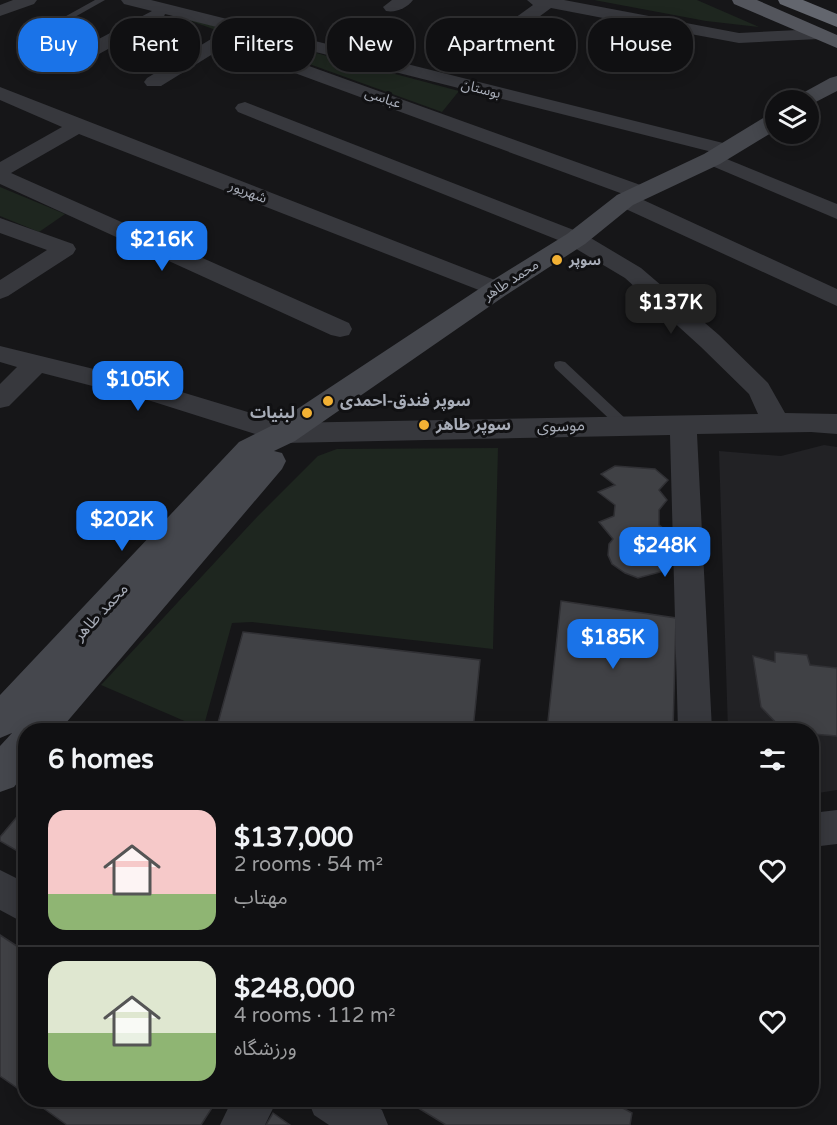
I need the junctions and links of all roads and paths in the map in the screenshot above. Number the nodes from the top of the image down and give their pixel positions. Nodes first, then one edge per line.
1 (28, 0) edge
2 (100, 0) edge
3 (130, 0) edge
4 (741, 0) edge
5 (787, 0) edge
6 (542, 1) edge
7 (0, 11) edge
8 (157, 15) junction
9 (67, 18) edge
10 (523, 18) edge
11 (633, 18) edge
12 (837, 21) edge
13 (693, 29) edge
14 (819, 34) junction
15 (212, 36) edge
16 (837, 42) edge
17 (212, 46) edge
18 (98, 47) edge
19 (306, 72) edge
20 (154, 82) dead end
21 (837, 82) edge
22 (480, 89) junction
23 (0, 93) edge
24 (819, 93) edge
25 (245, 108) dead end
26 (451, 122) junction
27 (78, 126) junction
28 (765, 127) edge
29 (720, 155) junction
30 (0, 171) edge
31 (0, 176) edge
32 (631, 196) junction
33 (833, 205) edge
34 (80, 212) junction
35 (0, 225) edge
36 (576, 239) junction
37 (42, 240) junction
38 (497, 289) junction
39 (0, 291) edge
40 (837, 298) edge
41 (340, 330) dead end
42 (0, 354) edge
43 (37, 363) junction
44 (560, 365) dead end
45 (0, 399) edge
46 (776, 422) junction
47 (622, 424) junction
48 (683, 424) junction
49 (837, 424) edge
50 (284, 433) junction
51 (43, 723) edge
52 (695, 723) edge
53 (7, 726) edge
54 (0, 774) edge
55 (837, 827) edge
56 (819, 829) edge
57 (0, 889) edge
58 (18, 900) edge
59 (252, 1107) edge
60 (339, 1107) edge
61 (241, 1125) edge
62 (367, 1125) edge

1 - 7 street
2 - 9 lane
3 - 8 street, عباسی
3 - 22 street, بوستان
4 - 14 main road
5 - 12 highway
6 - 10 street
6 - 11 street
8 - 15 street, عباسی
8 - 18 street
13 - 14 street
14 - 16 main road
17 - 20 street
19 - 26 street, عباسی
21 - 24 main road
22 - 26 street
22 - 29 street, بوستان
23 - 27 street, شهریور
25 - 36 street
26 - 32 street, عباسی
27 - 30 street
27 - 38 street, شهریور
28 - 29 main road, محمد طاهر
29 - 32 main road, محمد طاهر
29 - 33 street, بوستان
31 - 34 street
32 - 36 main road, محمد طاهر
32 - 40 street, عباسی
34 - 37 street
34 - 41 street
35 - 37 street
36 - 38 main road, محمد طاهر
36 - 46 street
37 - 39 street
38 - 50 main road, محمد طاهر
42 - 43 street, موسوی
43 - 45 street
43 - 50 street, موسوی
44 - 47 lane
46 - 48 street, موسوی
46 - 49 street, موسوی
47 - 48 street, موسوی
47 - 50 street, موسوی
48 - 52 street
50 - 51 main road, محمد طاهر
50 - 53 main road, محمد طاهر
53 - 54 main road, محمد طاهر
55 - 56 street
57 - 58 street
59 - 61 street
60 - 62 street

